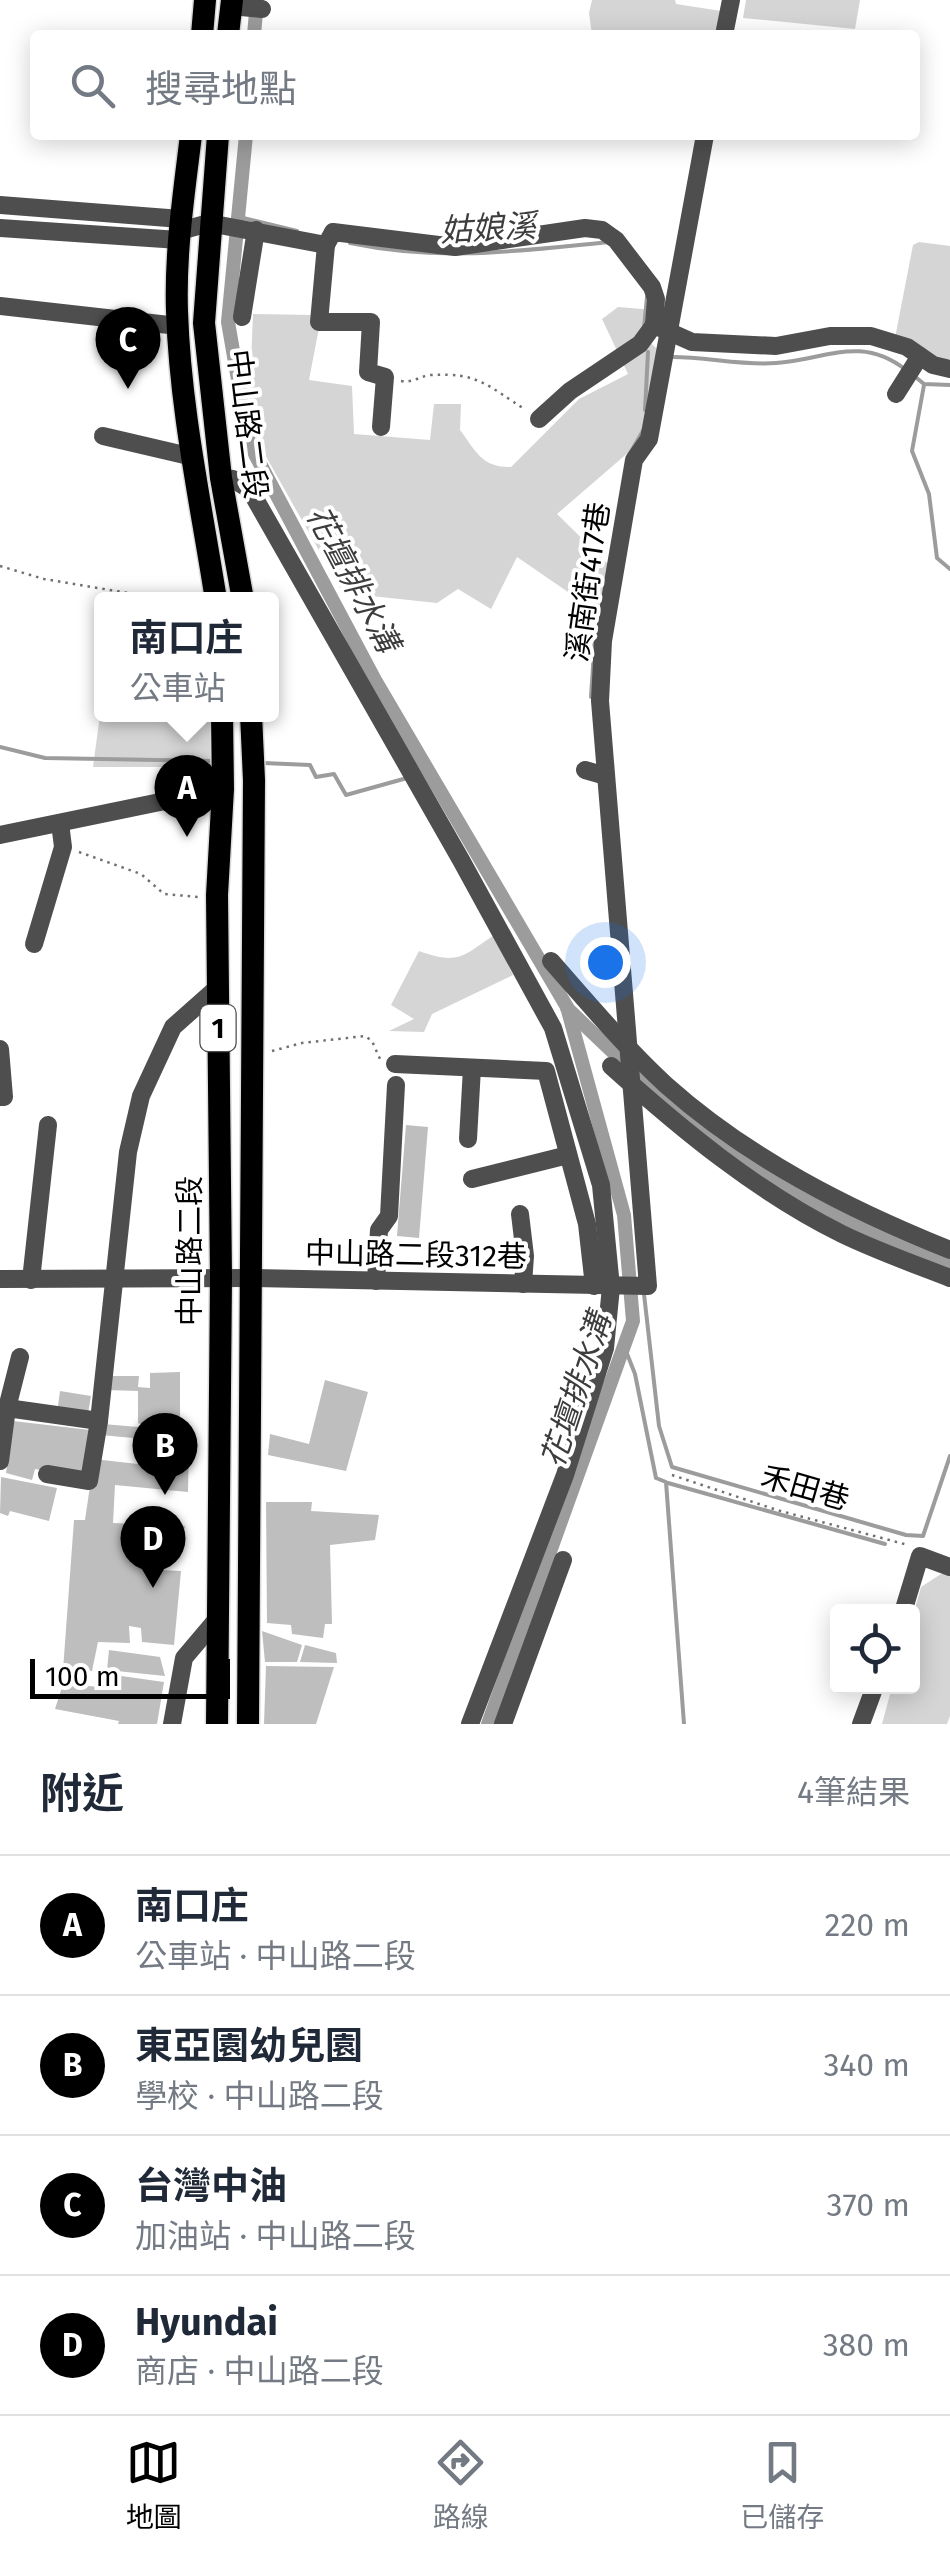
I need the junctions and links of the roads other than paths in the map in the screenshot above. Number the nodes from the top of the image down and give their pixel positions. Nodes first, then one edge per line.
1 (206, 0) edge
2 (731, 0) edge
3 (231, 3) edge
4 (262, 10) dead end
5 (203, 30) edge
6 (228, 30) edge
7 (725, 30) edge
8 (190, 140) edge
9 (218, 140) edge
10 (704, 140) edge
11 (0, 205) edge
12 (218, 224) junction
13 (0, 228) edge
14 (180, 230) junction
15 (256, 230) junction
16 (326, 245) junction
17 (0, 306) edge
18 (242, 317) dead end
19 (178, 326) junction
20 (662, 328) junction
21 (920, 356) junction
22 (950, 369) edge
23 (896, 394) dead end
24 (539, 419) road end
25 (380, 426) dead end
26 (103, 436) dead end
27 (193, 457) junction
28 (221, 478) junction
29 (215, 592) edge
30 (242, 592) edge
31 (222, 722) edge
32 (251, 722) edge
33 (585, 770) dead end
34 (606, 776) junction
35 (223, 783) junction
36 (60, 823) junction
37 (0, 835) edge
38 (252, 888) junction
39 (216, 895) junction
40 (34, 944) dead end
41 (551, 961) dead end
42 (217, 988) junction
43 (629, 1047) junction
44 (0, 1049) edge
45 (395, 1064) road end
46 (611, 1066) dead end
47 (472, 1068) junction
48 (396, 1084) dead end
49 (632, 1084) junction
50 (0, 1097) edge
51 (48, 1125) dead end
52 (468, 1140) dead end
53 (568, 1155) junction
54 (472, 1179) dead end
55 (520, 1214) dead end
56 (950, 1250) edge
57 (236, 1278) junction
58 (950, 1278) edge
59 (0, 1279) edge
60 (31, 1280) junction
61 (115, 1280) junction
62 (376, 1281) junction
63 (523, 1284) junction
64 (603, 1286) junction
65 (648, 1286) joint
66 (20, 1357) dead end
67 (7, 1408) junction
68 (100, 1421) junction
69 (0, 1461) edge
70 (47, 1474) dead end
71 (562, 1560) dead end
72 (950, 1568) edge
73 (905, 1604) edge
74 (217, 1619) junction
75 (872, 1694) edge
76 (172, 1724) edge
77 (217, 1724) edge
78 (248, 1724) edge
79 (470, 1724) edge
80 (503, 1724) edge
81 (862, 1724) edge

1 - 5 main road
2 - 7 street
3 - 4 street
3 - 6 main road
8 - 14 main road, 中山路二段
9 - 12 main road, 中山路二段
10 - 20 street, 溪南街417巷
11 - 14 street
12 - 14 street
12 - 15 street
12 - 28 main road, 中山路二段
13 - 14 street
14 - 19 main road, 中山路二段
15 - 16 street
15 - 18 street
16 - 20 street
16 - 25 street
17 - 19 street
19 - 27 main road, 中山路二段
20 - 21 street
20 - 24 street
20 - 34 street, 溪南街417巷
21 - 22 street
21 - 23 street
26 - 27 street
27 - 29 main road, 中山路二段
28 - 30 main road, 中山路二段
28 - 64 street
31 - 35 main road, 1
32 - 38 main road, 中山路二段 / 1
33 - 34 street
34 - 43 street, 溪南街417巷
35 - 36 street
35 - 39 main road, 中山路二段 / 1
36 - 37 street
36 - 40 street
38 - 39 main road
38 - 57 main road, 中山路二段 / 1
39 - 42 main road, 中山路二段 / 1
41 - 43 street
42 - 57 main road, 中山路二段 / 1
42 - 61 street
43 - 49 street, 溪南街417巷
43 - 56 street
44 - 50 street
45 - 47 street
46 - 49 street
47 - 52 street
47 - 53 street
48 - 62 street
49 - 58 street
49 - 65 street, 溪南街417巷
51 - 60 street
53 - 54 street
53 - 64 street
55 - 63 street
57 - 61 street, 中山路二段312巷
57 - 62 street, 中山路二段312巷
57 - 74 main road, 中山路二段 / 1
57 - 78 main road, 中山路二段 / 1
59 - 60 street, 中山路二段312巷
60 - 61 street, 中山路二段312巷
61 - 68 street
62 - 63 street, 中山路二段312巷
63 - 64 street, 中山路二段312巷
64 - 65 street, 中山路二段312巷
64 - 79 street
66 - 67 street
67 - 68 street
67 - 69 street
68 - 70 street
71 - 80 street
72 - 73 street
74 - 76 street
74 - 77 main road, 中山路二段 / 1
75 - 81 street

